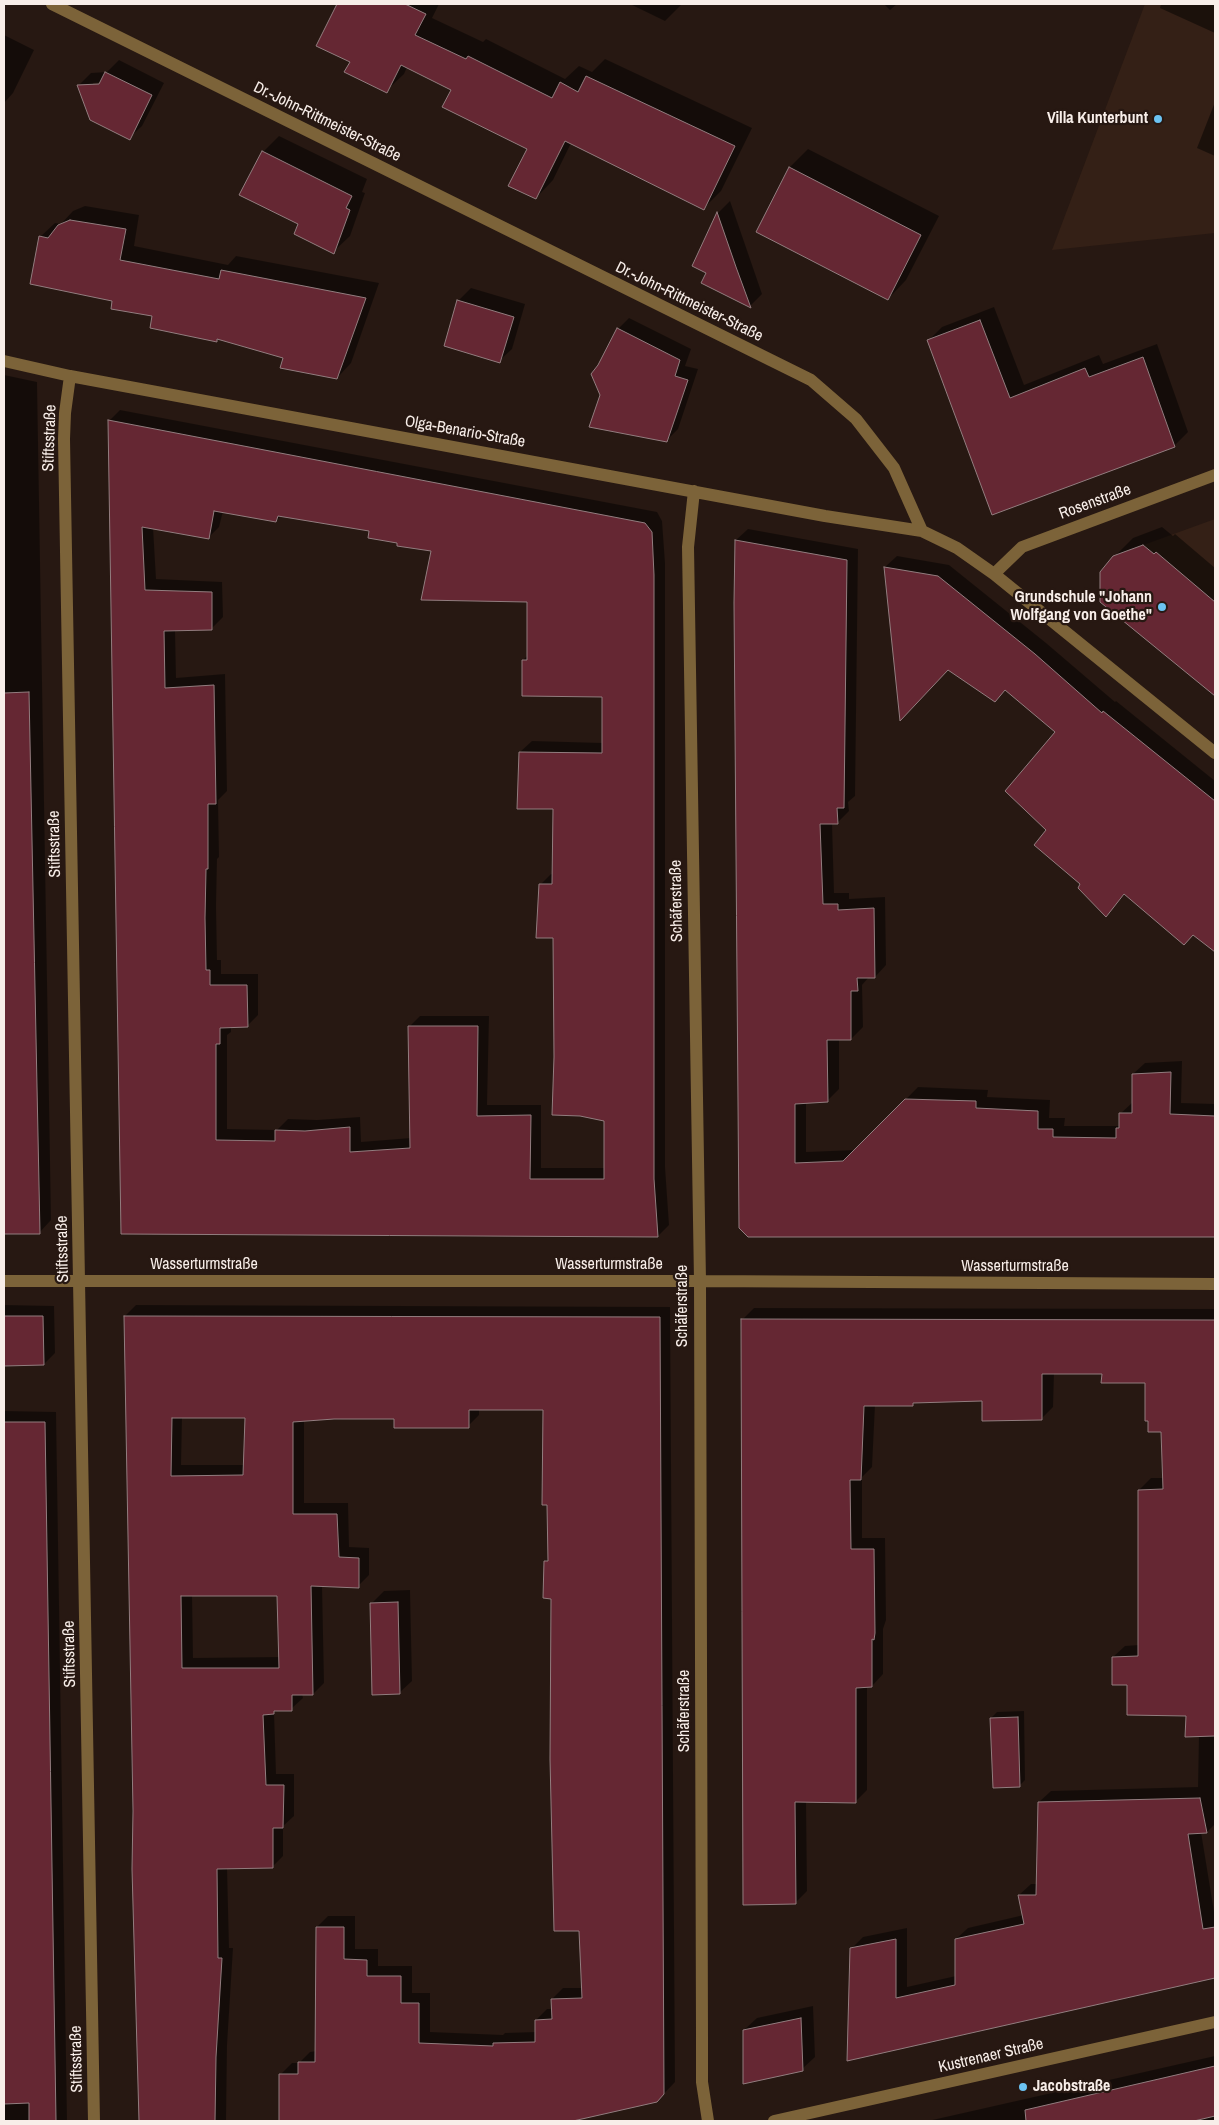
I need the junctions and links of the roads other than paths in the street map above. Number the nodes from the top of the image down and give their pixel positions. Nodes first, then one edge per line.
1 (52, 4) edge
2 (4, 362) edge
3 (70, 376) junction
4 (1215, 475) edge
5 (694, 491) junction
6 (922, 531) junction
7 (994, 574) junction
8 (1215, 753) edge
9 (4, 1281) edge
10 (700, 1281) junction
11 (80, 1282) junction
12 (1215, 1284) edge
13 (1215, 2022) edge
14 (94, 2121) edge
15 (708, 2121) edge
16 (774, 2121) edge

1 - 6 street, Dr.-John-Rittmeister-Straße
2 - 3 street, Olga-Benario-Straße
3 - 5 street, Olga-Benario-Straße
3 - 11 street, Stiftsstraße
4 - 7 street, Rosenstraße
5 - 6 street, Olga-Benario-Straße
5 - 10 street, Schäferstraße
6 - 7 street
7 - 8 street
9 - 11 street, Wasserturmstraße
10 - 11 street, Wasserturmstraße
10 - 12 street, Wasserturmstraße
10 - 15 street, Schäferstraße
11 - 14 street, Stiftsstraße
13 - 16 street, Kustrenaer Straße

